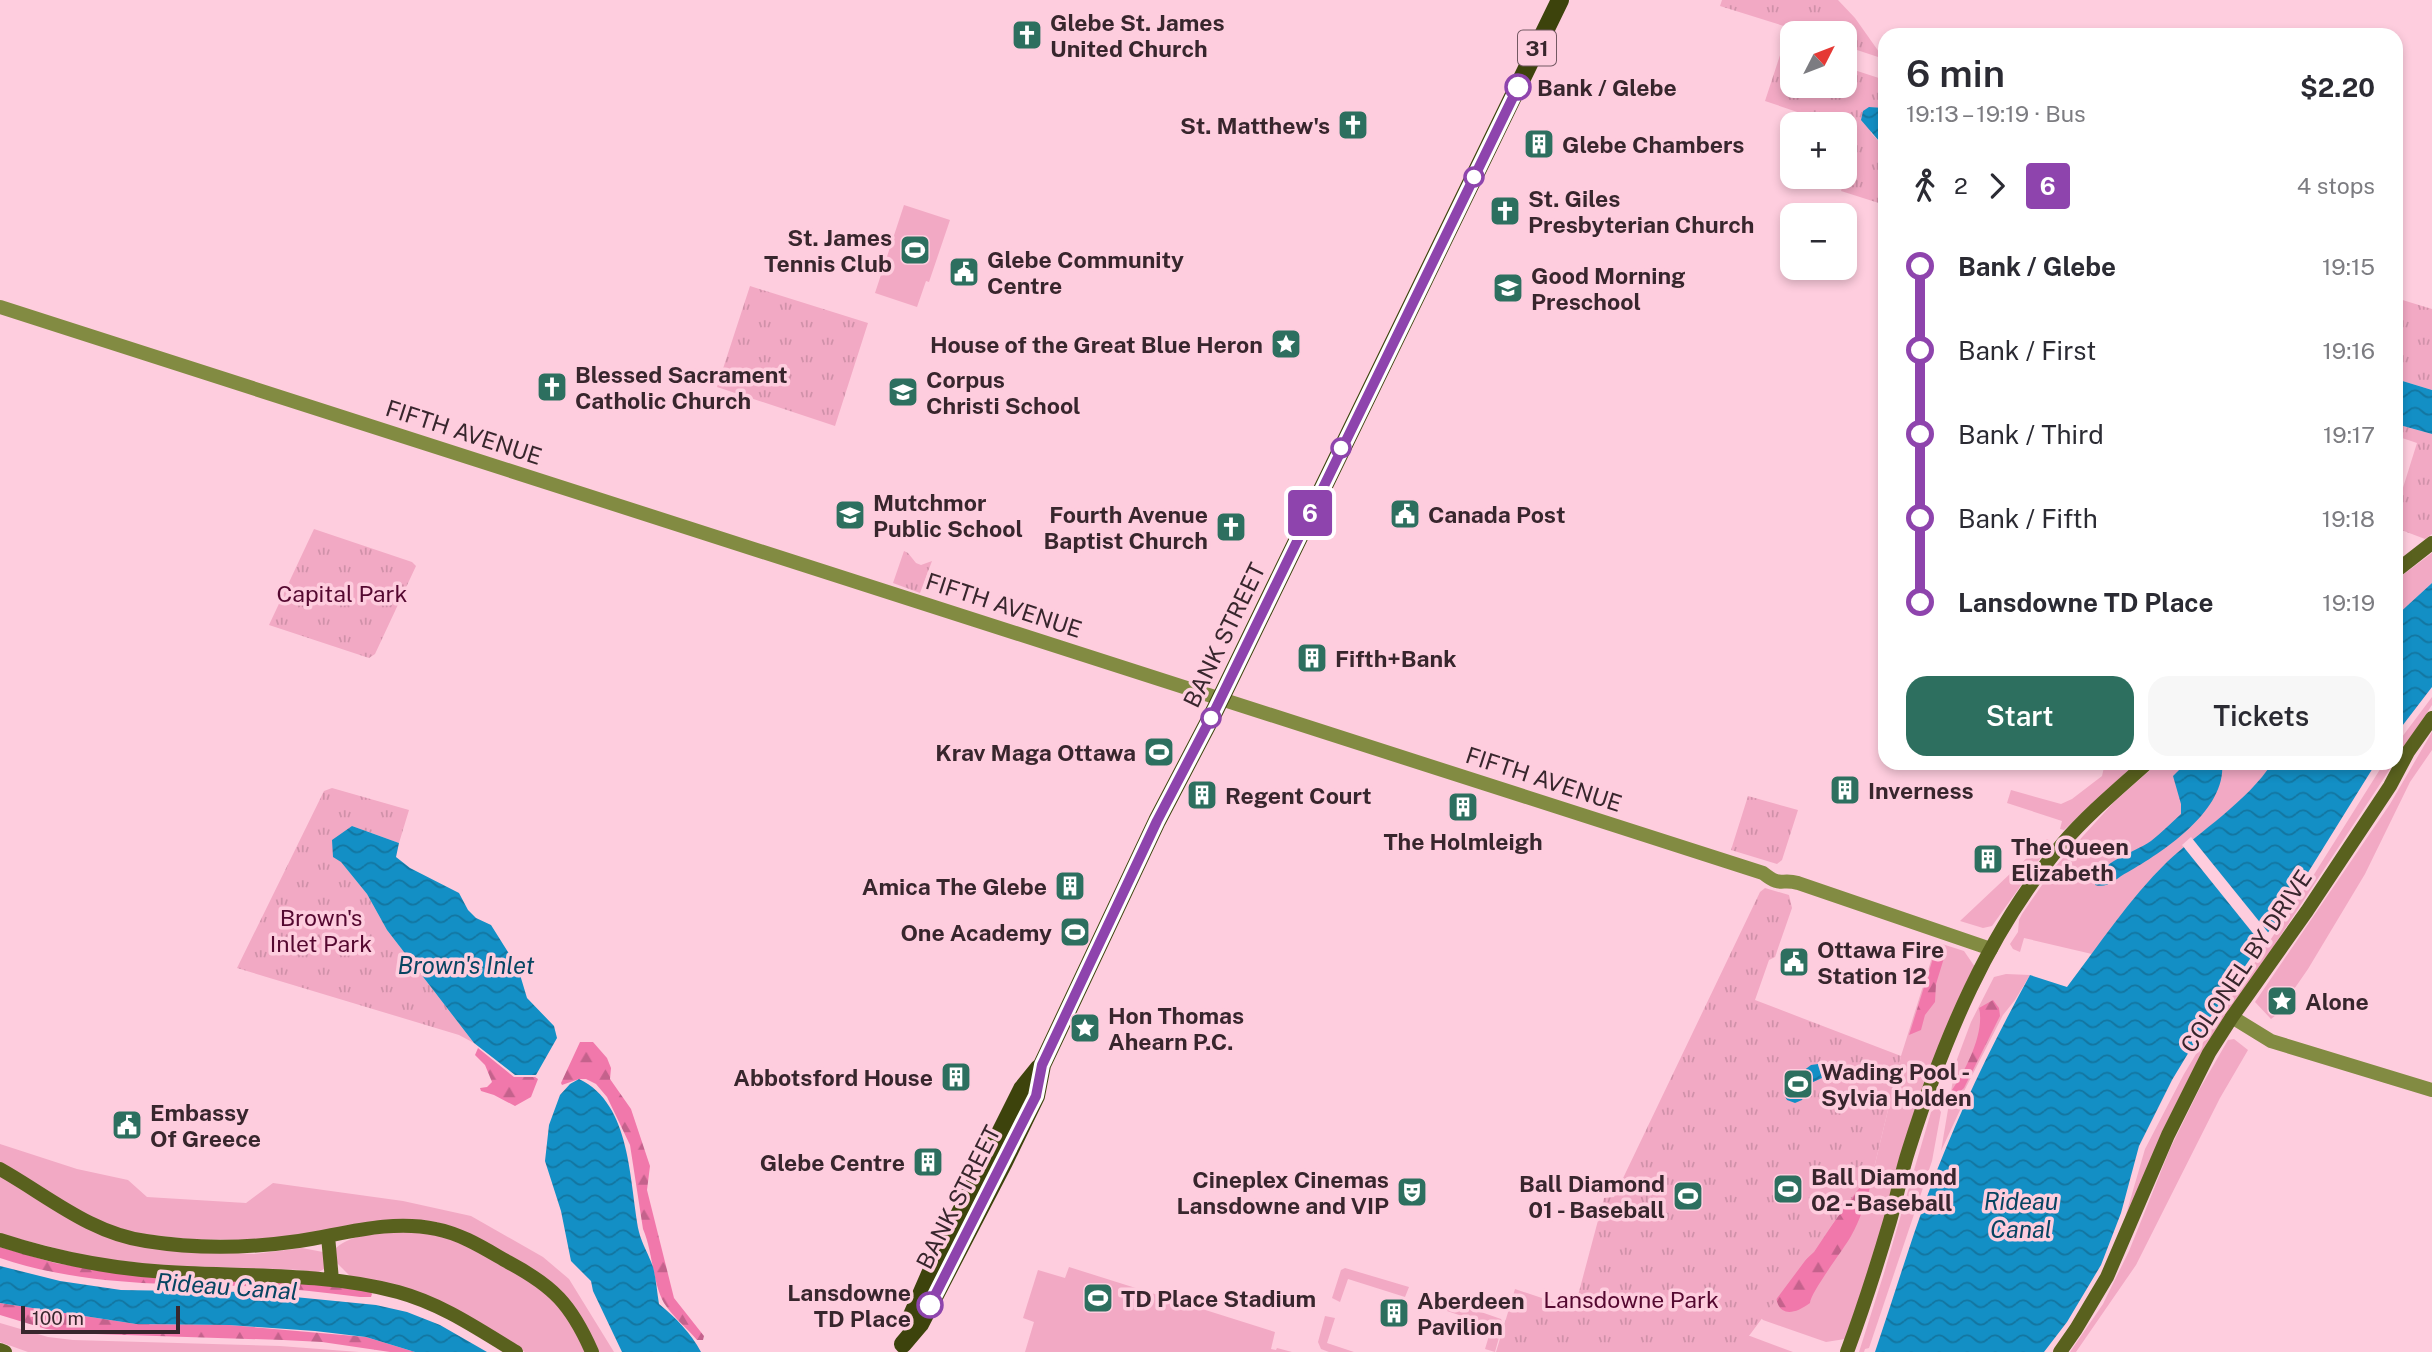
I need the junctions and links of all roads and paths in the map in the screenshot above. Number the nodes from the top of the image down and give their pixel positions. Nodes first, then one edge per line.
1 (1560, 0) edge
2 (0, 307) edge
3 (2432, 542) edge
4 (2403, 565) edge
5 (1220, 698) junction
6 (2432, 718) edge
7 (2403, 761) edge
8 (2139, 770) edge
9 (2398, 770) edge
10 (1991, 949) junction
11 (2232, 1017) junction
12 (2432, 1090) edge
13 (0, 1170) edge
14 (328, 1236) junction
15 (0, 1240) edge
16 (332, 1280) junction
17 (901, 1348) edge
18 (0, 1350) edge
19 (5, 1352) edge
20 (516, 1352) edge
21 (592, 1352) edge
22 (1847, 1352) edge
23 (2060, 1352) edge

1 - 5 main road, BANK STREET / 31
2 - 5 street, FIFTH AVENUE
3 - 4 main road
5 - 10 street, FIFTH AVENUE
5 - 17 main road, BANK STREET / 31
6 - 7 main road, COLONEL BY DRIVE
8 - 10 main road
9 - 11 main road, COLONEL BY DRIVE
10 - 22 main road
11 - 12 street
11 - 23 main road, COLONEL BY DRIVE
13 - 14 main road
14 - 16 main road
14 - 21 main road
15 - 16 main road
16 - 20 main road
18 - 19 main road

